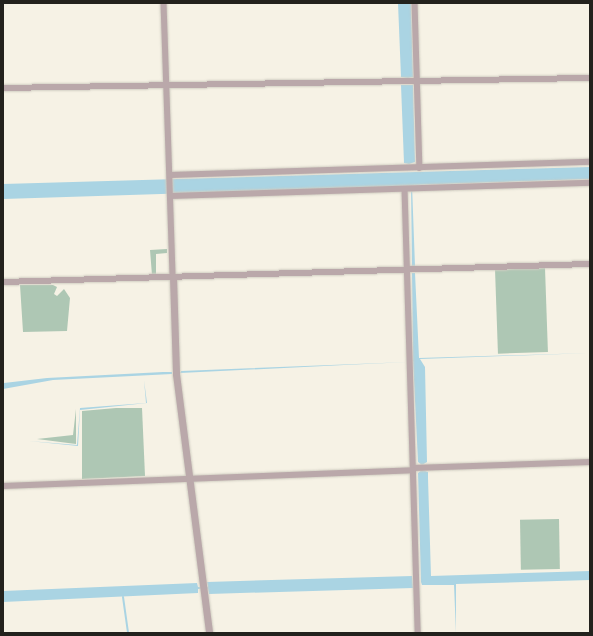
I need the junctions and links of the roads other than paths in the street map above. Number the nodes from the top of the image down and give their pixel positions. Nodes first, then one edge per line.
1 (164, 3) edge
2 (415, 3) edge
3 (590, 78) edge
4 (418, 81) junction
5 (166, 85) junction
6 (3, 88) edge
7 (590, 162) edge
8 (420, 168) junction
9 (170, 177) junction
10 (590, 183) edge
11 (405, 189) junction
12 (170, 194) junction
13 (590, 264) edge
14 (407, 270) junction
15 (173, 277) junction
16 (3, 282) edge
17 (590, 462) edge
18 (413, 469) junction
19 (189, 478) junction
20 (3, 486) edge
21 (208, 633) edge
22 (418, 633) edge

1 - 5 street
2 - 4 street
3 - 4 street
4 - 5 street
4 - 8 street
5 - 6 street
5 - 9 street
7 - 8 street
8 - 9 street
9 - 12 street
10 - 11 street
11 - 12 street
11 - 14 street
12 - 15 street
13 - 14 street
14 - 15 street
14 - 18 street
15 - 16 street
15 - 19 street
17 - 18 street
18 - 19 street
18 - 22 street
19 - 20 street
19 - 21 street

